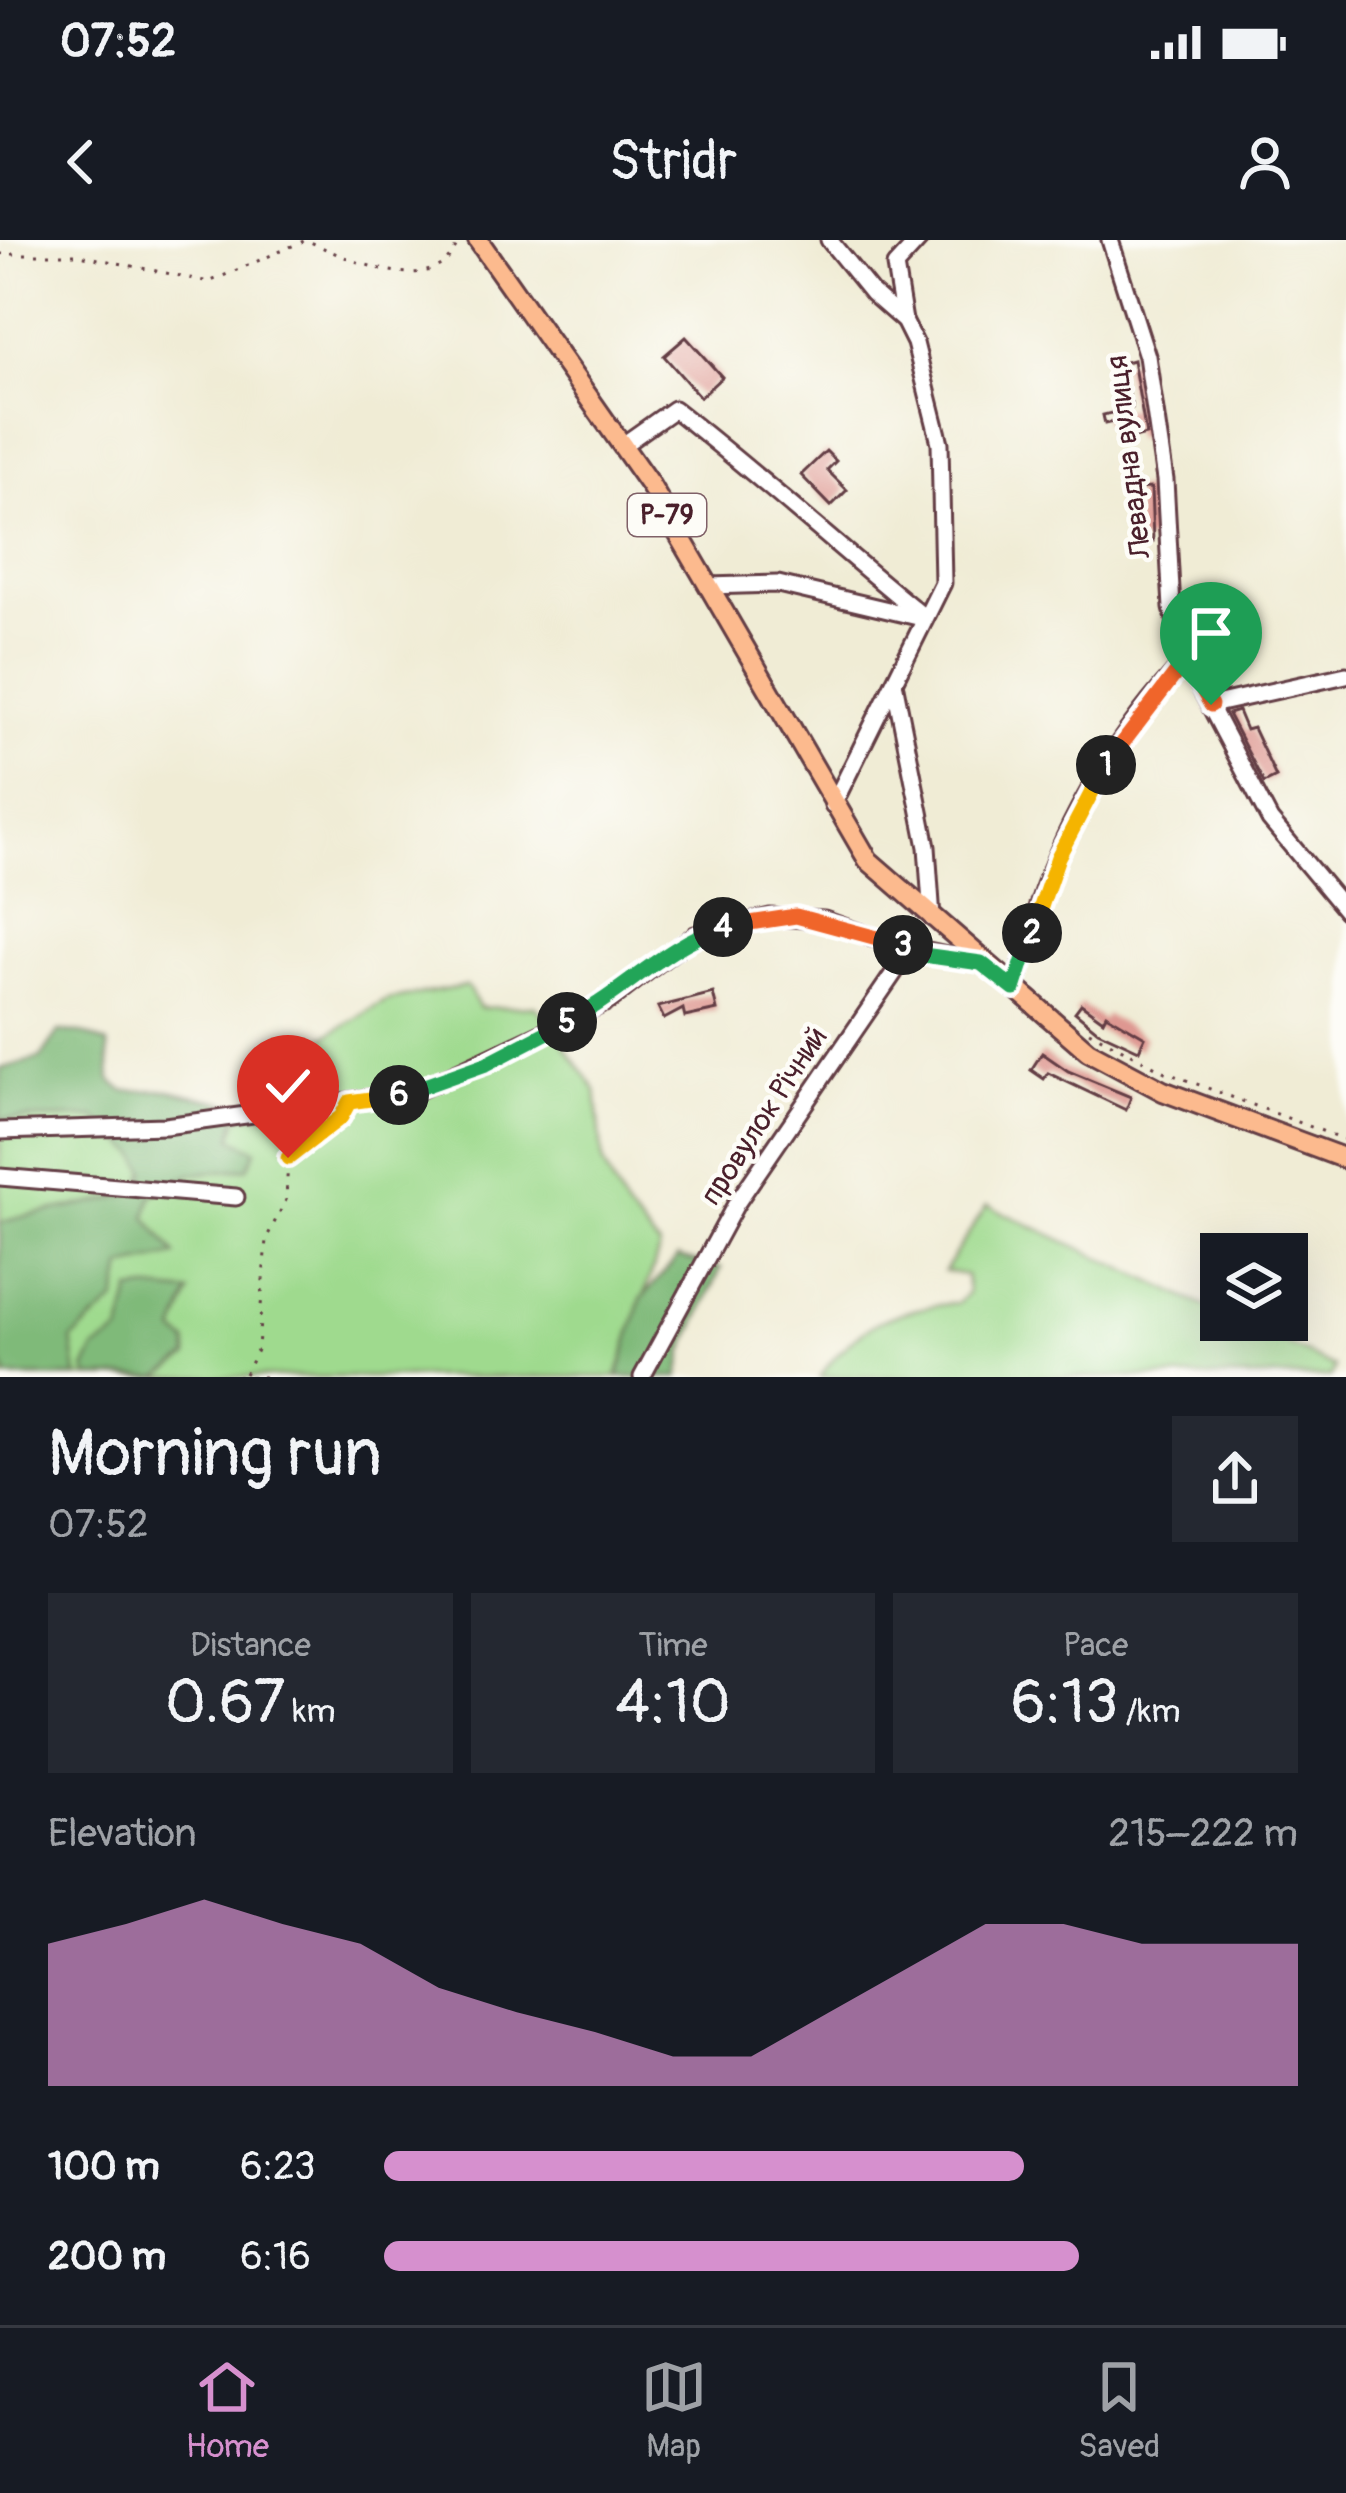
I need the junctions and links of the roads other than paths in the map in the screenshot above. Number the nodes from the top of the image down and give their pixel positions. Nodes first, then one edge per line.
1 (478, 240) edge
2 (829, 240) edge
3 (919, 240) edge
4 (1111, 240) edge
5 (904, 321) junction
6 (623, 445) junction
7 (708, 586) junction
8 (925, 618) junction
9 (1186, 660) junction
10 (1346, 675) edge
11 (895, 687) junction
12 (1211, 705) junction
13 (833, 806) junction
14 (1346, 910) edge
15 (933, 921) junction
16 (923, 955) junction
17 (981, 963) junction
18 (1014, 989) junction
19 (0, 1131) edge
20 (1346, 1159) edge
21 (0, 1177) edge
22 (236, 1197) dead end
23 (641, 1377) edge

1 - 6 main road, Р-79
2 - 5 street
3 - 5 street
4 - 9 street, Левадна вулиця
5 - 8 street
6 - 7 main road, Р-79
6 - 8 street
7 - 8 street
7 - 13 main road, Р-79
8 - 11 street
9 - 12 street, Левадна вулиця
9 - 18 street
10 - 12 street
11 - 13 street
11 - 15 street
12 - 14 street, Левадна вулиця
13 - 15 main road, Р-79
15 - 17 main road, Р-79
16 - 17 street
16 - 19 street
16 - 23 street, провулок Рiчний
17 - 18 main road, Р-79
18 - 20 main road, Р-79
21 - 22 street

